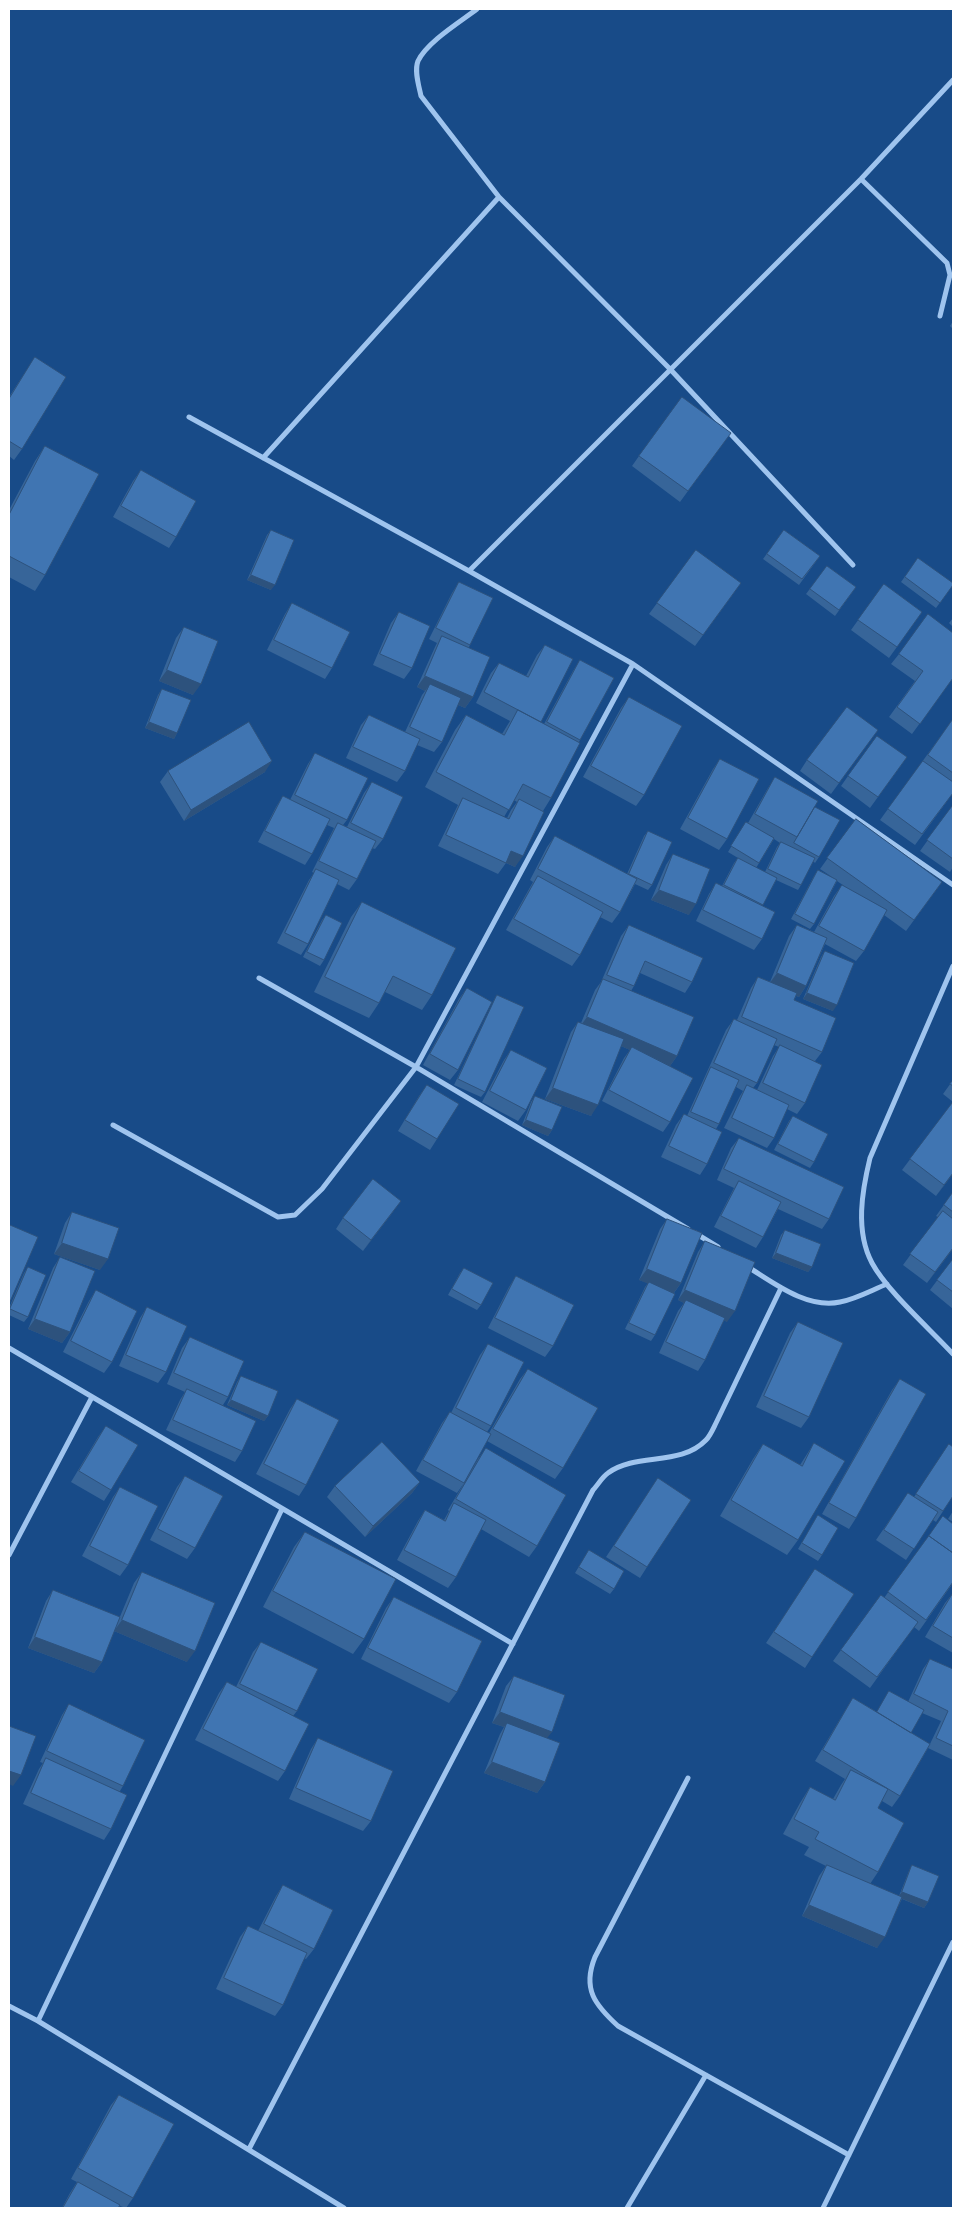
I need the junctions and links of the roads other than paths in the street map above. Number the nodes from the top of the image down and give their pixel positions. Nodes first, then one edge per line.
1 (477, 9) edge
2 (953, 80) edge
3 (861, 179) junction
4 (499, 197) junction
5 (940, 316) dead end
6 (670, 369) junction
7 (190, 417) dead end
8 (262, 458) junction
9 (853, 565) dead end
10 (469, 571) junction
11 (633, 664) junction
12 (953, 885) edge
13 (953, 966) edge
14 (259, 978) dead end
15 (416, 1067) junction
16 (113, 1125) dead end
17 (725, 1252) edge
18 (741, 1262) edge
19 (887, 1284) junction
20 (781, 1288) junction
21 (9, 1348) edge
22 (953, 1354) edge
23 (92, 1397) junction
24 (282, 1509) junction
25 (9, 1555) edge
26 (513, 1644) junction
27 (688, 1778) dead end
28 (953, 1942) edge
29 (9, 2006) edge
30 (38, 2022) junction
31 (706, 2075) junction
32 (249, 2149) junction
33 (849, 2156) junction
34 (344, 2208) edge
35 (627, 2208) edge
36 (823, 2208) edge

1 - 4 street
2 - 3 street
3 - 5 street
3 - 6 street
4 - 6 street
4 - 8 street
6 - 9 street
6 - 10 street
7 - 8 street
8 - 10 street
10 - 11 street
11 - 12 street
11 - 15 street
13 - 19 street
14 - 15 street
15 - 16 street
15 - 17 street
18 - 20 street
19 - 20 street
19 - 22 street
20 - 26 street
21 - 23 street
23 - 24 street
23 - 25 street
24 - 26 street
24 - 30 street
26 - 32 street
27 - 31 street
28 - 33 street
29 - 30 street
30 - 32 street
31 - 33 street
31 - 35 street
32 - 34 street
33 - 36 street

